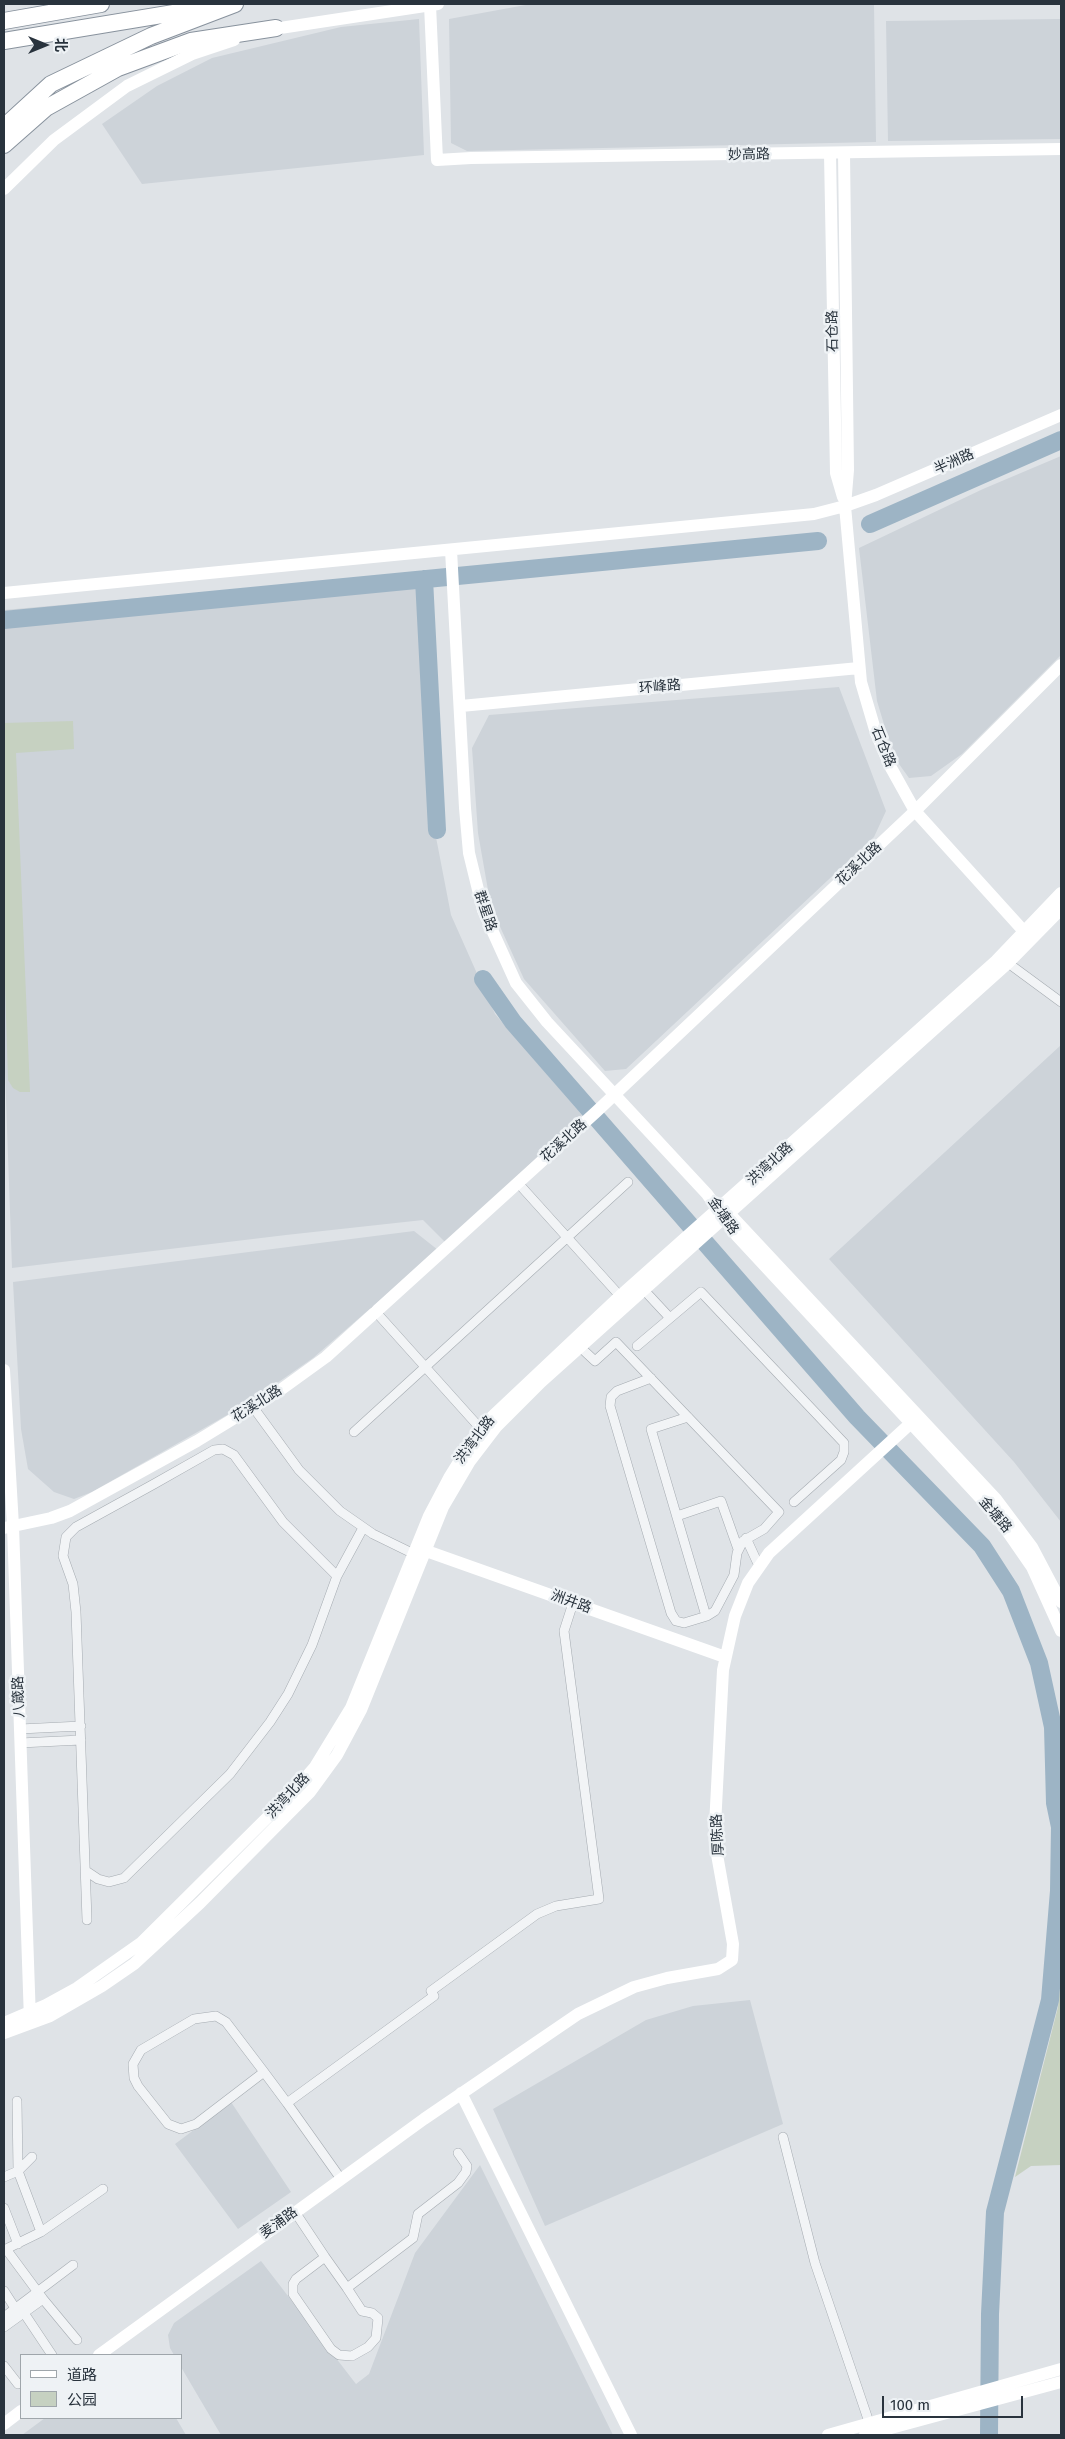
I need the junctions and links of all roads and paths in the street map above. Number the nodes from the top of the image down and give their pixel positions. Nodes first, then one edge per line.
1 (101, 4) edge
2 (228, 4) edge
3 (235, 4) edge
4 (434, 4) edge
5 (4, 20) edge
6 (276, 28) junction
7 (4, 41) edge
8 (4, 126) edge
9 (4, 144) edge
10 (1061, 149) edge
11 (830, 154) junction
12 (844, 154) junction
13 (4, 189) edge
14 (1061, 415) edge
15 (845, 506) junction
16 (451, 550) junction
17 (4, 593) edge
18 (1061, 665) edge
19 (859, 668) junction
20 (461, 706) junction
21 (915, 811) junction
22 (1061, 893) edge
23 (1061, 909) edge
24 (1028, 936) junction
25 (1008, 963) junction
26 (1061, 1002) edge
27 (616, 1094) junction
28 (628, 1182) dead end
29 (518, 1183) junction
30 (707, 1194) joint
31 (724, 1211) junction
32 (567, 1238) junction
33 (691, 1240) junction
34 (644, 1290) junction
35 (620, 1296) junction
36 (375, 1311) junction
37 (670, 1318) junction
38 (637, 1346) dead end
39 (580, 1347) junction
40 (426, 1367) junction
41 (4, 1370) edge
42 (651, 1378) junction
43 (254, 1407) junction
44 (688, 1417) junction
45 (911, 1423) junction
46 (480, 1428) junction
47 (354, 1432) dead end
48 (158, 1462) junction
49 (146, 1469) junction
50 (167, 1476) junction
51 (154, 1484) junction
52 (794, 1502) dead end
53 (676, 1516) junction
54 (9, 1527) edge
55 (363, 1528) junction
56 (746, 1538) junction
57 (738, 1549) junction
58 (418, 1551) junction
59 (759, 1566) junction
60 (337, 1576) junction
61 (1061, 1602) edge
62 (573, 1603) junction
63 (706, 1616) junction
64 (1061, 1631) edge
65 (724, 1657) junction
66 (80, 1726) junction
67 (20, 1729) junction
68 (81, 1740) junction
69 (20, 1743) junction
70 (86, 1871) junction
71 (87, 1920) dead end
72 (30, 2019) junction
73 (4, 2023) edge
74 (4, 2033) edge
75 (264, 2072) junction
76 (461, 2093) junction
77 (17, 2101) dead end
78 (287, 2103) junction
79 (783, 2137) dead end
80 (458, 2153) dead end
81 (32, 2157) dead end
82 (18, 2171) junction
83 (4, 2177) edge
84 (341, 2179) junction
85 (103, 2189) dead end
86 (4, 2208) edge
87 (295, 2212) junction
88 (40, 2232) junction
89 (18, 2244) junction
90 (5, 2249) edge
91 (325, 2257) junction
92 (73, 2265) dead end
93 (347, 2288) junction
94 (4, 2292) edge
95 (40, 2295) junction
96 (19, 2311) junction
97 (4, 2323) edge
98 (77, 2340) dead end
99 (51, 2354) edge
100 (100, 2354) edge
101 (4, 2366) edge
102 (1061, 2369) edge
103 (1061, 2382) edge
104 (18, 2384) dead end
105 (20, 2412) edge
106 (4, 2424) edge
107 (869, 2431) edge
108 (631, 2435) edge
109 (828, 2435) edge

1 - 5 highway
2 - 7 highway
3 - 8 highway
4 - 6 street
4 - 11 street, 妙高路
6 - 9 highway
6 - 13 street
10 - 12 street, 妙高路
11 - 12 street, 妙高路
11 - 15 street, 石仓路
12 - 15 street, 石仓路
14 - 15 street, 半洲路
15 - 16 street, 半洲路
15 - 19 street, 石仓路
16 - 17 street, 半洲路
16 - 20 street, 群星路
18 - 21 street, 花溪北路
19 - 20 street, 环峰路
19 - 21 street, 石仓路
20 - 27 street, 群星路
21 - 24 street, 石仓路
21 - 27 street, 花溪北路
22 - 24 street, 洪湾北路
23 - 24 street, 洪湾北路
24 - 25 street, 洪湾北路
24 - 31 street, 洪湾北路
25 - 26 street
25 - 31 street, 洪湾北路
27 - 29 street, 花溪北路
27 - 30 street, 群星路
28 - 32 street
29 - 32 street
29 - 36 street, 花溪北路
30 - 31 street, 金塘路
31 - 33 street, 洪湾北路
31 - 45 street, 金塘路
31 - 61 street, 金塘路
32 - 35 street
32 - 40 street
33 - 34 street, 洪湾北路
33 - 35 street, 洪湾北路
34 - 37 street
34 - 39 street, 洪湾北路
35 - 46 street, 洪湾北路
36 - 40 street
36 - 43 street, 花溪北路
37 - 38 street
37 - 52 street
39 - 42 street
39 - 58 street, 洪湾北路
40 - 46 street
40 - 47 street
41 - 54 street, 八箴路
42 - 44 street
42 - 63 street
43 - 48 street, 花溪北路
43 - 55 street
44 - 53 street
44 - 56 street
45 - 59 street, 厚陈路
45 - 64 street, 金塘路
46 - 58 street, 洪湾北路
48 - 49 street, 花溪北路
48 - 50 street
49 - 51 street
49 - 54 street, 花溪北路
50 - 51 street
50 - 60 street
51 - 66 street
53 - 57 street
53 - 63 street
54 - 67 street, 八箴路
55 - 58 street
55 - 60 street
56 - 57 street
56 - 59 street
57 - 63 street
58 - 62 street, 洲井路
58 - 72 street, 洪湾北路
59 - 65 street, 厚陈路
60 - 70 street
62 - 65 street, 洲井路
62 - 78 street
65 - 76 street, 厚陈路
66 - 67 street
66 - 68 street
67 - 69 street, 八箴路
68 - 69 street
68 - 70 street
69 - 72 street, 八箴路
70 - 71 street
72 - 73 street, 洪湾北路
72 - 74 street, 洪湾北路
75 - 75 street
75 - 78 street
76 - 84 street, 麦浦路
76 - 108 street
77 - 82 street
78 - 84 street
79 - 107 street
80 - 93 street
81 - 82 street
82 - 83 street
82 - 88 street
84 - 87 street, 麦浦路
85 - 88 street
86 - 89 street
87 - 91 street
87 - 100 street, 麦浦路
88 - 89 street
89 - 90 street
90 - 95 street
91 - 93 street
91 - 93 street
92 - 95 street
94 - 96 street
95 - 96 street
95 - 98 street
96 - 97 street
96 - 99 street
101 - 104 street
102 - 107 street
103 - 107 street
105 - 106 street
107 - 109 street

